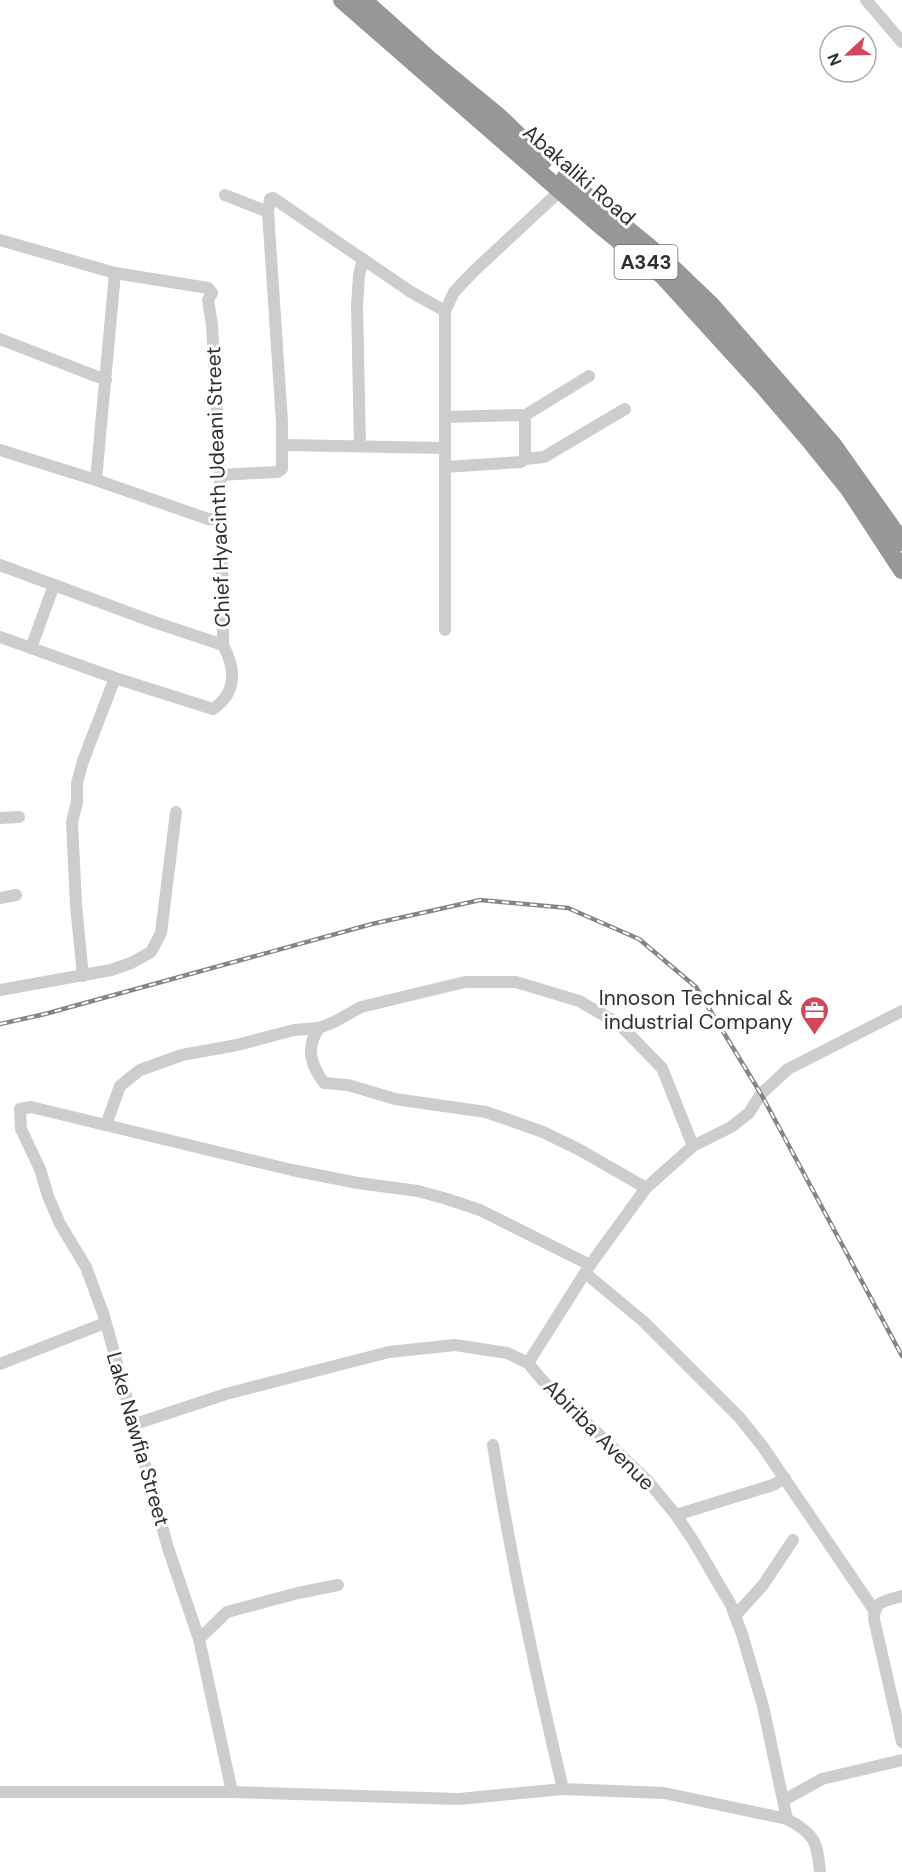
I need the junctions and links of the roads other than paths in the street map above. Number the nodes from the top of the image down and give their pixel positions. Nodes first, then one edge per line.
1 (342, 0) edge
2 (363, 0) edge
3 (866, 0) edge
4 (902, 42) edge
5 (561, 190) junction
6 (225, 195) dead end
7 (268, 212) junction
8 (0, 240) edge
9 (363, 259) junction
10 (115, 273) junction
11 (445, 310) junction
12 (0, 339) edge
13 (589, 376) dead end
14 (106, 380) junction
15 (625, 409) dead end
16 (524, 416) junction
17 (445, 417) junction
18 (283, 445) junction
19 (360, 446) junction
20 (445, 448) junction
21 (1, 453) edge
22 (525, 459) junction
23 (445, 467) junction
24 (220, 475) junction
25 (96, 480) junction
26 (222, 520) junction
27 (902, 542) edge
28 (0, 565) edge
29 (902, 570) edge
30 (54, 585) junction
31 (445, 630) dead end
32 (0, 637) edge
33 (223, 645) junction
34 (31, 648) junction
35 (115, 678) junction
36 (176, 812) dead end
37 (19, 817) dead end
38 (0, 818) edge
39 (16, 895) dead end
40 (0, 898) edge
41 (83, 976) junction
42 (0, 990) edge
43 (902, 1011) edge
44 (319, 1028) junction
45 (106, 1125) junction
46 (693, 1146) junction
47 (646, 1188) junction
48 (587, 1269) junction
49 (105, 1323) junction
50 (528, 1363) junction
51 (0, 1364) edge
52 (135, 1424) junction
53 (493, 1445) dead end
54 (785, 1478) junction
55 (676, 1515) junction
56 (792, 1540) dead end
57 (339, 1585) dead end
58 (902, 1596) edge
59 (874, 1610) junction
60 (735, 1616) junction
61 (199, 1639) junction
62 (902, 1742) edge
63 (902, 1760) edge
64 (563, 1789) junction
65 (0, 1792) edge
66 (232, 1792) junction
67 (784, 1800) junction
68 (788, 1819) junction
69 (820, 1872) edge

1 - 5 highway, Abakaliki Road / A343
2 - 27 highway, Abakaliki Road / A343
3 - 4 street
5 - 11 street
5 - 29 highway, Abakaliki Road / A343
6 - 7 street
7 - 9 street
7 - 18 street
8 - 10 street
9 - 11 street
9 - 19 street
10 - 14 street
10 - 24 street, Chief Hyacinth Udeani Street
11 - 17 street
12 - 14 street
13 - 16 street
14 - 25 street
15 - 22 street
16 - 17 street
16 - 22 street
17 - 20 street
18 - 19 street
18 - 24 street
19 - 20 street
20 - 23 street
21 - 25 street
22 - 23 street
23 - 31 street
24 - 26 street, Chief Hyacinth Udeani Street
25 - 26 street
26 - 33 street, Chief Hyacinth Udeani Street
28 - 30 street
30 - 33 street
30 - 34 street
32 - 34 street
33 - 35 street, Chief Hyacinth Udeani Street
34 - 35 street
35 - 41 street
36 - 41 street
37 - 38 street
39 - 40 street
41 - 42 street
43 - 46 street
44 - 45 street
44 - 46 street
44 - 47 street
45 - 48 street
45 - 49 street, Lake Nawfia Street
46 - 47 street
47 - 48 street
48 - 50 street
48 - 54 street
49 - 51 street
49 - 52 street, Lake Nawfia Street
50 - 52 street, Abiriba Avenue
50 - 55 street, Abiriba Avenue
52 - 61 street, Lake Nawfia Street
53 - 64 street
54 - 55 street
54 - 59 street
55 - 60 street, Abiriba Avenue
56 - 60 street
57 - 61 street
58 - 59 street
59 - 62 street
60 - 67 street, Abiriba Avenue
61 - 66 street, Lake Nawfia Street
63 - 67 street
64 - 66 street
64 - 68 street
65 - 66 street
67 - 68 street, Abiriba Avenue
68 - 69 street

